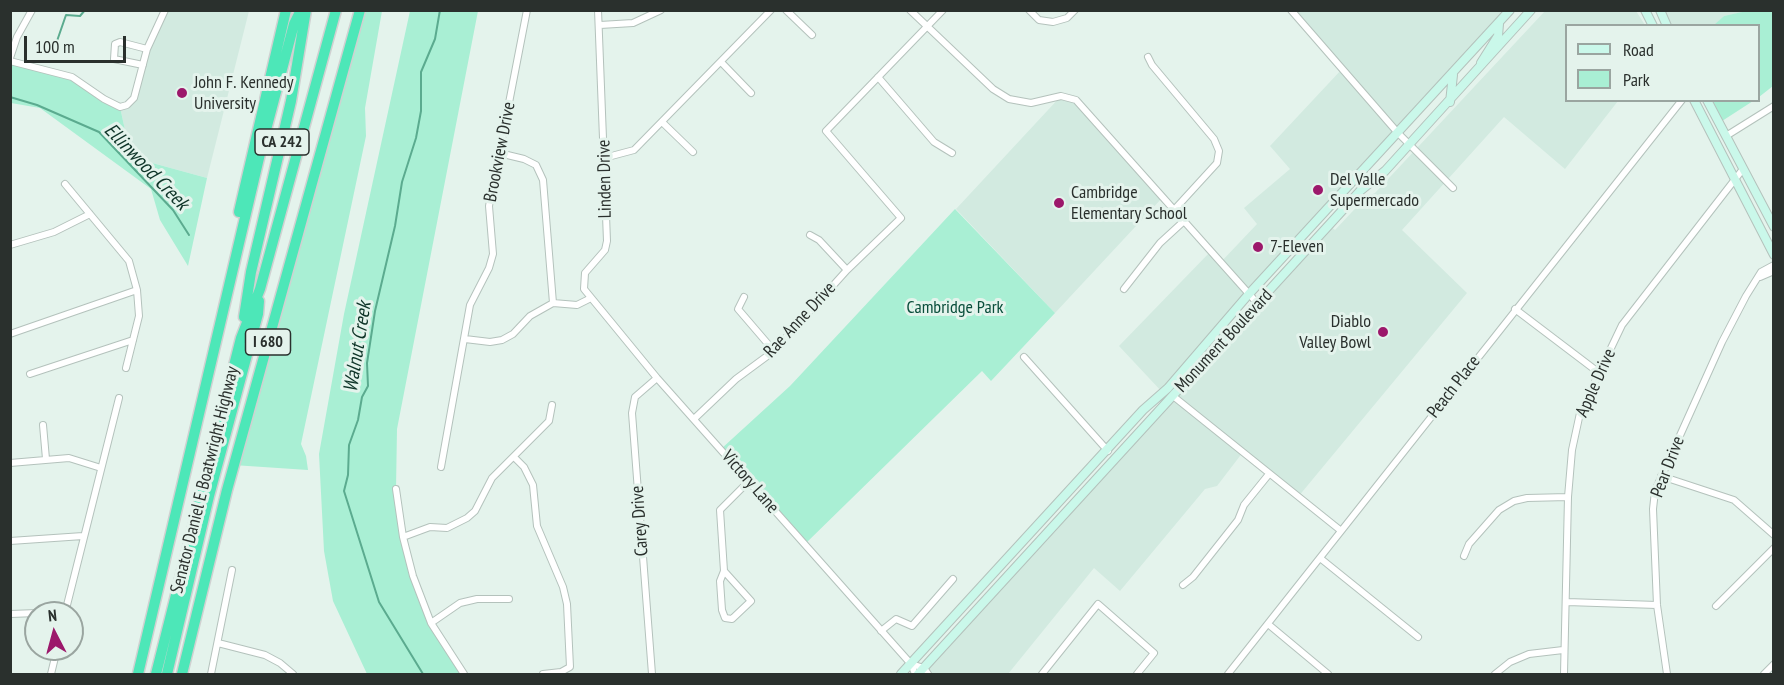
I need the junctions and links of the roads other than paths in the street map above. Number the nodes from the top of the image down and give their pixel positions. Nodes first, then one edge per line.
1 (33, 10) edge
2 (165, 10) edge
3 (285, 10) edge
4 (301, 10) edge
5 (306, 10) edge
6 (336, 10) edge
7 (360, 10) edge
8 (527, 10) edge
9 (598, 10) edge
10 (661, 10) edge
11 (771, 10) edge
12 (786, 10) edge
13 (910, 10) edge
14 (943, 10) edge
15 (1029, 10) edge
16 (1075, 10) edge
17 (1291, 10) edge
18 (1510, 10) edge
19 (1531, 10) edge
20 (1645, 10) edge
21 (1660, 10) edge
22 (1498, 24) junction
23 (1652, 24) edge
24 (1666, 24) edge
25 (600, 25) junction
26 (928, 26) junction
27 (812, 35) dead end
28 (147, 49) junction
29 (1148, 57) dead end
30 (10, 59) edge
31 (722, 63) junction
32 (143, 65) junction
33 (1477, 72) junction
34 (1453, 74) junction
35 (878, 77) junction
36 (751, 93) dead end
37 (1450, 102) junction
38 (1680, 102) edge
39 (1695, 102) edge
40 (1708, 102) edge
41 (1773, 106) edge
42 (662, 122) junction
43 (1398, 133) junction
44 (1726, 136) junction
45 (1408, 144) junction
46 (693, 152) dead end
47 (499, 153) junction
48 (951, 153) dead end
49 (604, 158) junction
50 (1743, 169) junction
51 (1736, 180) junction
52 (65, 184) dead end
53 (1453, 188) dead end
54 (1174, 210) junction
55 (90, 214) junction
56 (1185, 221) junction
57 (1773, 227) edge
58 (810, 235) dead end
59 (10, 245) edge
60 (1773, 255) edge
61 (1773, 265) edge
62 (847, 270) junction
63 (1773, 272) edge
64 (1760, 277) junction
65 (229, 283) junction
66 (260, 289) junction
67 (1124, 289) dead end
68 (137, 290) junction
69 (1248, 295) junction
70 (744, 297) dead end
71 (589, 299) junction
72 (553, 303) junction
73 (1258, 304) junction
74 (1515, 309) junction
75 (10, 334) edge
76 (241, 338) junction
77 (465, 339) junction
78 (133, 340) junction
79 (774, 351) junction
80 (1024, 357) dead end
81 (126, 368) dead end
82 (1598, 372) junction
83 (30, 374) dead end
84 (657, 378) junction
85 (1173, 396) junction
86 (119, 398) dead end
87 (552, 405) dead end
88 (695, 418) junction
89 (43, 425) dead end
90 (1108, 451) junction
91 (515, 458) junction
92 (46, 459) junction
93 (10, 463) edge
94 (441, 467) dead end
95 (101, 468) junction
96 (1269, 474) junction
97 (1661, 476) junction
98 (749, 481) junction
99 (396, 489) dead end
100 (1568, 497) junction
101 (1340, 530) junction
102 (83, 536) junction
103 (1773, 536) edge
104 (403, 537) junction
105 (10, 541) edge
106 (1773, 548) edge
107 (1464, 556) dead end
108 (1320, 558) junction
109 (232, 570) dead end
110 (724, 571) junction
111 (953, 579) dead end
112 (1183, 585) dead end
113 (509, 600) dead end
114 (68, 601) edge
115 (1567, 602) junction
116 (1657, 605) junction
117 (1716, 606) dead end
118 (431, 622) junction
119 (1268, 624) junction
120 (881, 631) junction
121 (1418, 638) dead end
122 (218, 643) junction
123 (1563, 650) junction
124 (911, 664) junction
125 (1773, 664) edge
126 (921, 673) edge
127 (138, 675) edge
128 (156, 675) edge
129 (166, 675) edge
130 (182, 675) edge
131 (211, 675) edge
132 (293, 675) edge
133 (464, 675) edge
134 (543, 675) edge
135 (652, 675) edge
136 (901, 675) edge
137 (1042, 675) edge
138 (1137, 675) edge
139 (1228, 675) edge
140 (1328, 675) edge
141 (1495, 675) edge
142 (1564, 675) edge
143 (1667, 675) edge
144 (1764, 675) edge

1 - 30 street
2 - 28 street
3 - 65 highway
4 - 65 highway
5 - 76 highway, CA 242
6 - 66 highway, Senator Daniel E Boatwright Highway / I 680
7 - 130 highway, Senator Daniel E Boatwright Highway / I 680
8 - 47 street, Brookview Drive
9 - 25 street, Linden Drive
10 - 25 street
11 - 31 street
12 - 27 street
13 - 26 street
14 - 26 street
15 - 16 street
17 - 43 street
18 - 22 main road, Monument Boulevard
19 - 33 main road, Monument Boulevard
20 - 23 main road
21 - 24 main road
22 - 33 main road
22 - 34 main road, Monument Boulevard
25 - 49 street, Linden Drive
26 - 35 street
26 - 54 street
28 - 32 street
28 - 32 street
29 - 54 street
30 - 32 street
31 - 36 street
31 - 42 street
33 - 37 main road, Monument Boulevard
34 - 37 main road
34 - 43 main road, Monument Boulevard
35 - 48 street
35 - 62 street, Rae Anne Drive
37 - 45 main road, Monument Boulevard
38 - 74 street, Peach Place
39 - 51 main road
40 - 44 main road
41 - 44 street
42 - 46 street
42 - 49 street
43 - 45 street
43 - 69 main road, Monument Boulevard
44 - 50 main road
45 - 53 street
45 - 73 main road, Monument Boulevard
47 - 72 street
47 - 77 street, Brookview Drive
49 - 71 street, Linden Drive
50 - 51 street, Apple Drive
50 - 57 main road
51 - 60 main road
51 - 82 street, Apple Drive
52 - 55 street
54 - 56 street
55 - 59 street
55 - 68 street
56 - 67 street
56 - 69 street
58 - 62 street
61 - 64 street, Pear Drive
62 - 79 street, Rae Anne Drive
63 - 64 street
64 - 97 street, Pear Drive
65 - 127 highway
66 - 76 highway, Senator Daniel E Boatwright Highway / I 680
66 - 129 highway, I 680
68 - 75 street
68 - 78 street
69 - 73 street
69 - 90 main road, Monument Boulevard
70 - 79 street
71 - 72 street
71 - 84 street, Victory Lane
72 - 77 street
73 - 85 main road, Monument Boulevard
74 - 82 street
74 - 101 street, Peach Place
76 - 128 highway, Senator Daniel E Boatwright Highway / I 680
77 - 94 street, Brookview Drive
78 - 81 street
78 - 83 street
79 - 88 street, Rae Anne Drive
80 - 90 street
82 - 100 street, Apple Drive
84 - 88 street, Victory Lane
84 - 135 street, Carey Drive
85 - 96 street
85 - 126 main road, Monument Boulevard
86 - 95 street
87 - 91 street
88 - 98 street, Victory Lane
89 - 92 street
90 - 124 main road, Monument Boulevard
91 - 104 street
91 - 134 street
92 - 93 street
92 - 95 street
95 - 102 street
96 - 101 street
96 - 112 street
97 - 103 street
97 - 116 street, Pear Drive
98 - 110 street
98 - 120 street, Victory Lane
99 - 104 street
100 - 107 street
100 - 115 street, Apple Drive
101 - 108 street, Peach Place
102 - 105 street
102 - 114 street
104 - 118 street
106 - 117 street
108 - 119 street, Peach Place
108 - 121 street
109 - 122 street
110 - 110 street
111 - 120 street
113 - 118 street
115 - 116 street
115 - 123 street, Apple Drive
116 - 143 street, Pear Drive
118 - 133 street
119 - 139 street, Peach Place
119 - 140 street
120 - 124 street, Victory Lane
122 - 131 street
122 - 132 street
123 - 141 street
123 - 142 street, Apple Drive
124 - 126 street
124 - 126 street
124 - 136 main road, Monument Boulevard
125 - 144 street
137 - 138 street

